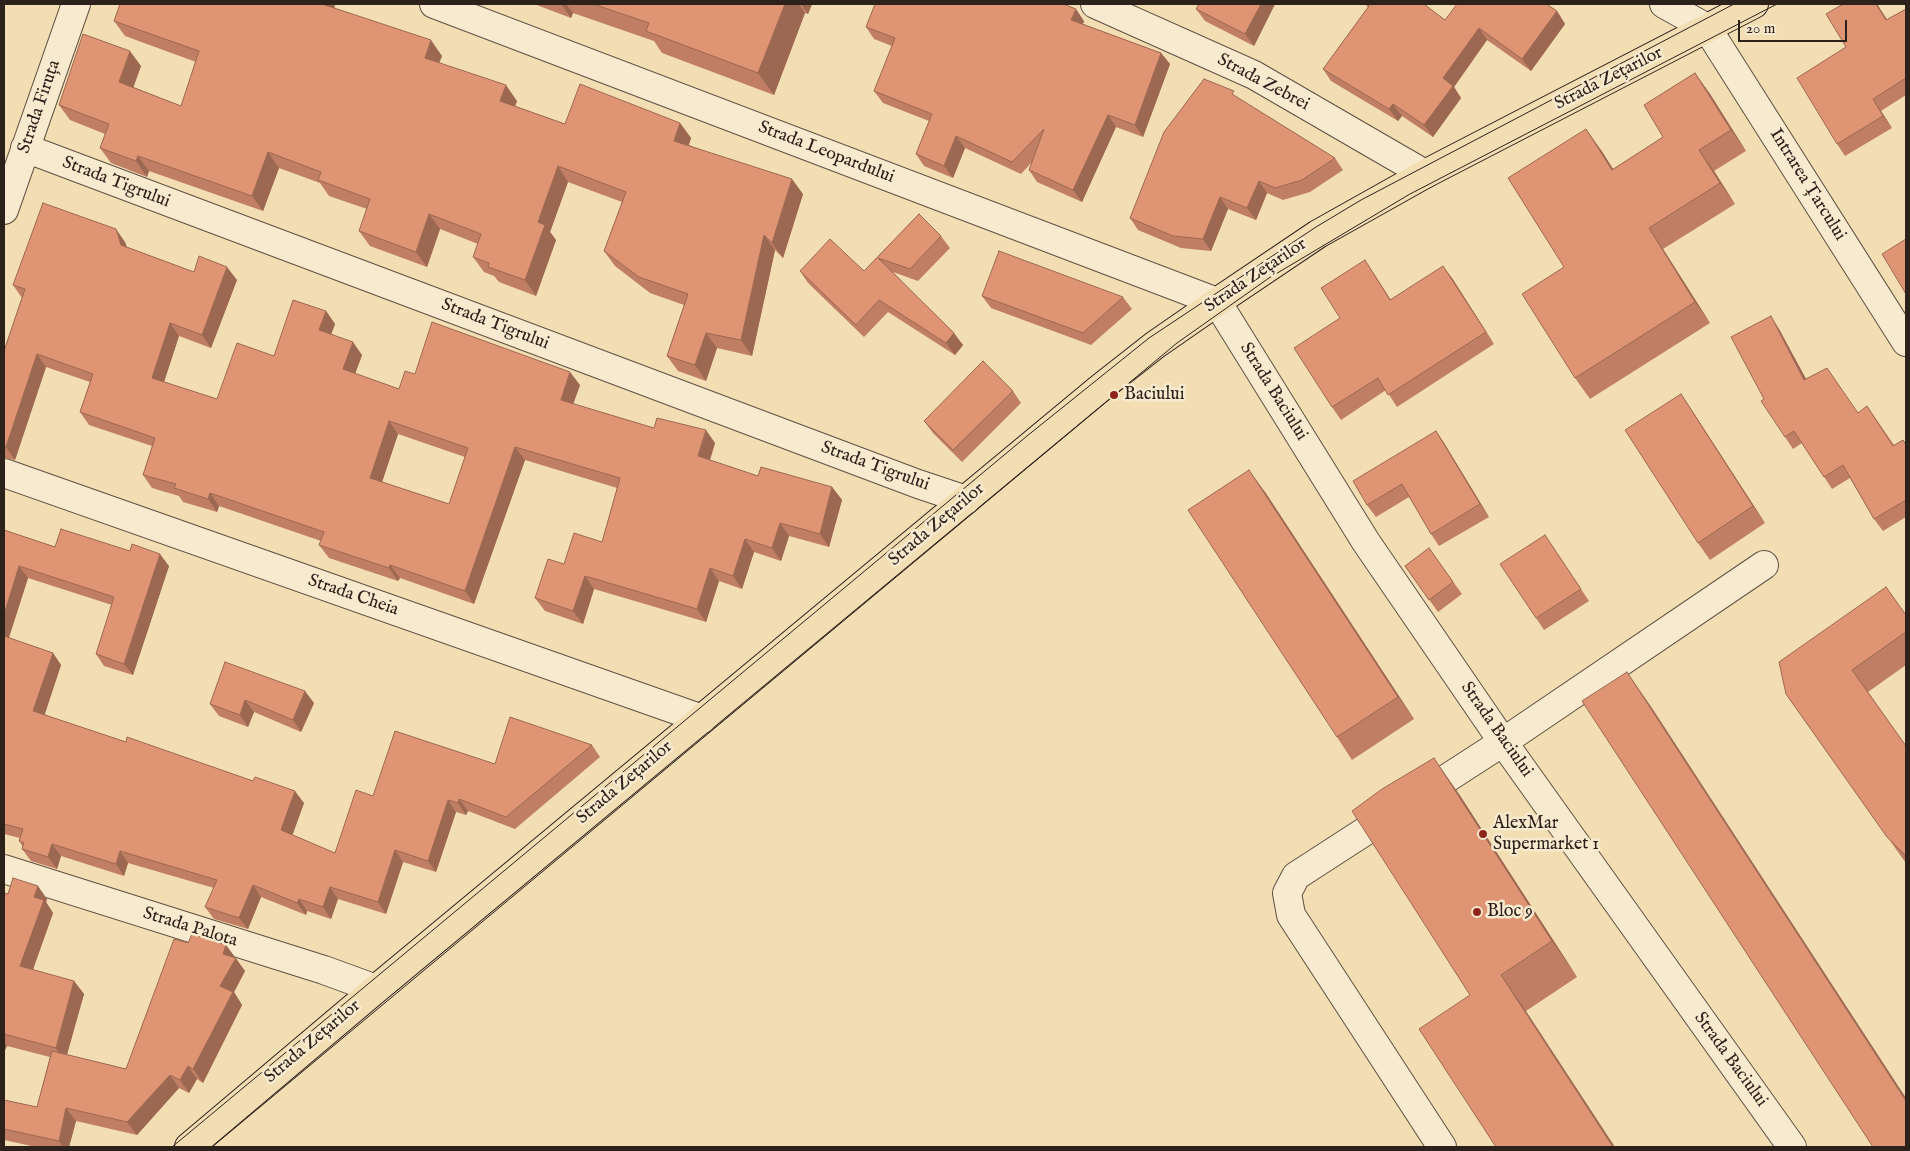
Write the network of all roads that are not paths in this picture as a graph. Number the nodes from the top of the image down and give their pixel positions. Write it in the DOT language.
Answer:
graph roads {
  1 [pos="76,4"];
  2 [pos="434,4"];
  3 [pos="1095,4"];
  4 [pos="1664,4"];
  5 [pos="1754,4"];
  6 [pos="1707,28"];
  7 [pos="25,148"];
  8 [pos="1425,174"];
  9 [pos="4,210"];
  10 [pos="1217,302"];
  11 [pos="1906,342"];
  12 [pos="4,473"];
  13 [pos="966,500"];
  14 [pos="1764,565"];
  15 [pos="702,719"];
  16 [pos="1503,742"];
  17 [pos="4,869"];
  18 [pos="376,989"];
  19 [pos="189,1147"];
  20 [pos="1442,1147"];
  21 [pos="1792,1147"];
  1 -- 7 [label="street, Strada Firuța"];
  2 -- 10 [label="street, Strada Leopardului"];
  3 -- 8 [label="street, Strada Zebrei"];
  4 -- 6 [label="street"];
  5 -- 6 [label="main road, Strada Zețarilor"];
  6 -- 8 [label="main road, Strada Zețarilor"];
  6 -- 11 [label="street, Intrarea Țarcului"];
  7 -- 9 [label="street, Strada Firuța"];
  7 -- 13 [label="street, Strada Tigrului"];
  8 -- 10 [label="main road, Strada Zețarilor"];
  10 -- 13 [label="main road, Strada Zețarilor"];
  10 -- 16 [label="street, Strada Baciului"];
  12 -- 15 [label="street, Strada Cheia"];
  13 -- 15 [label="main road, Strada Zețarilor"];
  14 -- 16 [label="street"];
  15 -- 18 [label="main road, Strada Zețarilor"];
  16 -- 20 [label="street"];
  16 -- 21 [label="street, Strada Baciului"];
  17 -- 18 [label="street, Strada Palota"];
  18 -- 19 [label="main road, Strada Zețarilor"];
}
